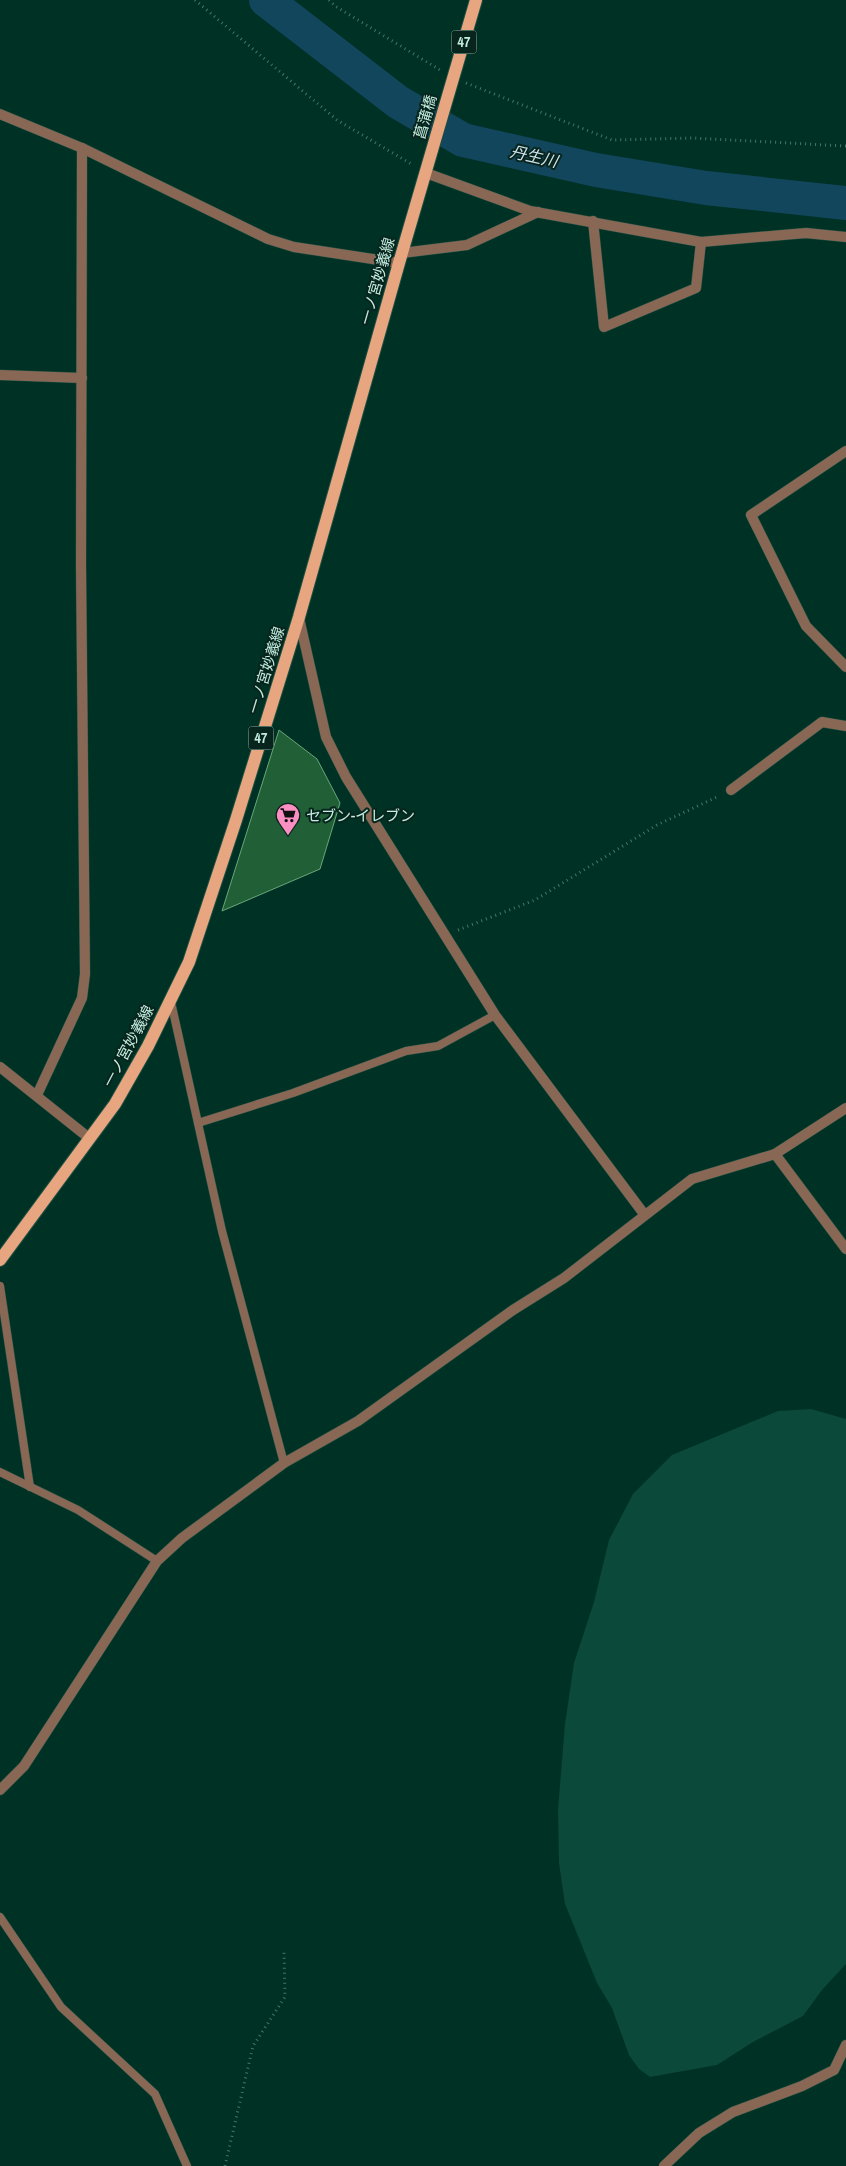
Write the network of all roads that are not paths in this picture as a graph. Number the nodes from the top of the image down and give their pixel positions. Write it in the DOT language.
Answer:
graph roads {
  1 [pos="476,0"];
  2 [pos="0,114"];
  3 [pos="82,148"];
  4 [pos="430,159"];
  5 [pos="426,172"];
  6 [pos="538,212"];
  7 [pos="593,221"];
  8 [pos="846,237"];
  9 [pos="701,242"];
  10 [pos="400,258"];
  11 [pos="0,375"];
  12 [pos="82,378"];
  13 [pos="846,451"];
  14 [pos="299,617"];
  15 [pos="846,667"];
  16 [pos="846,726"];
  17 [pos="731,790"];
  18 [pos="171,1001"];
  19 [pos="495,1015"];
  20 [pos="0,1066"];
  21 [pos="37,1095"];
  22 [pos="846,1108"];
  23 [pos="198,1123"];
  24 [pos="89,1138"];
  25 [pos="775,1154"];
  26 [pos="644,1214"];
  27 [pos="846,1249"];
  28 [pos="0,1260"];
  29 [pos="0,1286"];
  30 [pos="284,1463"];
  31 [pos="0,1472"];
  32 [pos="30,1487"];
  33 [pos="157,1561"];
  34 [pos="0,1790"];
  35 [pos="0,1917"];
  36 [pos="846,2045"];
  37 [pos="187,2166"];
  38 [pos="664,2166"];
  1 -- 4 [label="main road, 菖蒲橋 / 47"];
  2 -- 3 [label="street"];
  3 -- 10 [label="street"];
  3 -- 12 [label="street"];
  4 -- 5 [label="main road, 一ノ宮妙義線 / 47"];
  5 -- 6 [label="street"];
  5 -- 10 [label="main road, 一ノ宮妙義線 / 47"];
  6 -- 7 [label="street"];
  6 -- 10 [label="street"];
  7 -- 9 [label="street"];
  7 -- 9 [label="street"];
  8 -- 9 [label="street"];
  10 -- 14 [label="main road, 一ノ宮妙義線 / 47"];
  11 -- 12 [label="street"];
  12 -- 21 [label="street"];
  13 -- 15 [label="street"];
  14 -- 18 [label="main road, 一ノ宮妙義線 / 47"];
  14 -- 19 [label="street"];
  16 -- 17 [label="street"];
  18 -- 23 [label="lane"];
  18 -- 24 [label="main road, 一ノ宮妙義線 / 47"];
  19 -- 23 [label="lane"];
  19 -- 26 [label="street"];
  20 -- 21 [label="street"];
  21 -- 24 [label="street"];
  22 -- 25 [label="street"];
  23 -- 30 [label="lane"];
  24 -- 28 [label="main road, 一ノ宮妙義線 / 47"];
  25 -- 26 [label="street"];
  25 -- 27 [label="street"];
  26 -- 30 [label="street"];
  29 -- 32 [label="lane"];
  30 -- 33 [label="street"];
  31 -- 32 [label="lane"];
  32 -- 33 [label="lane"];
  33 -- 34 [label="street"];
  35 -- 37 [label="lane"];
  36 -- 38 [label="street"];
}
